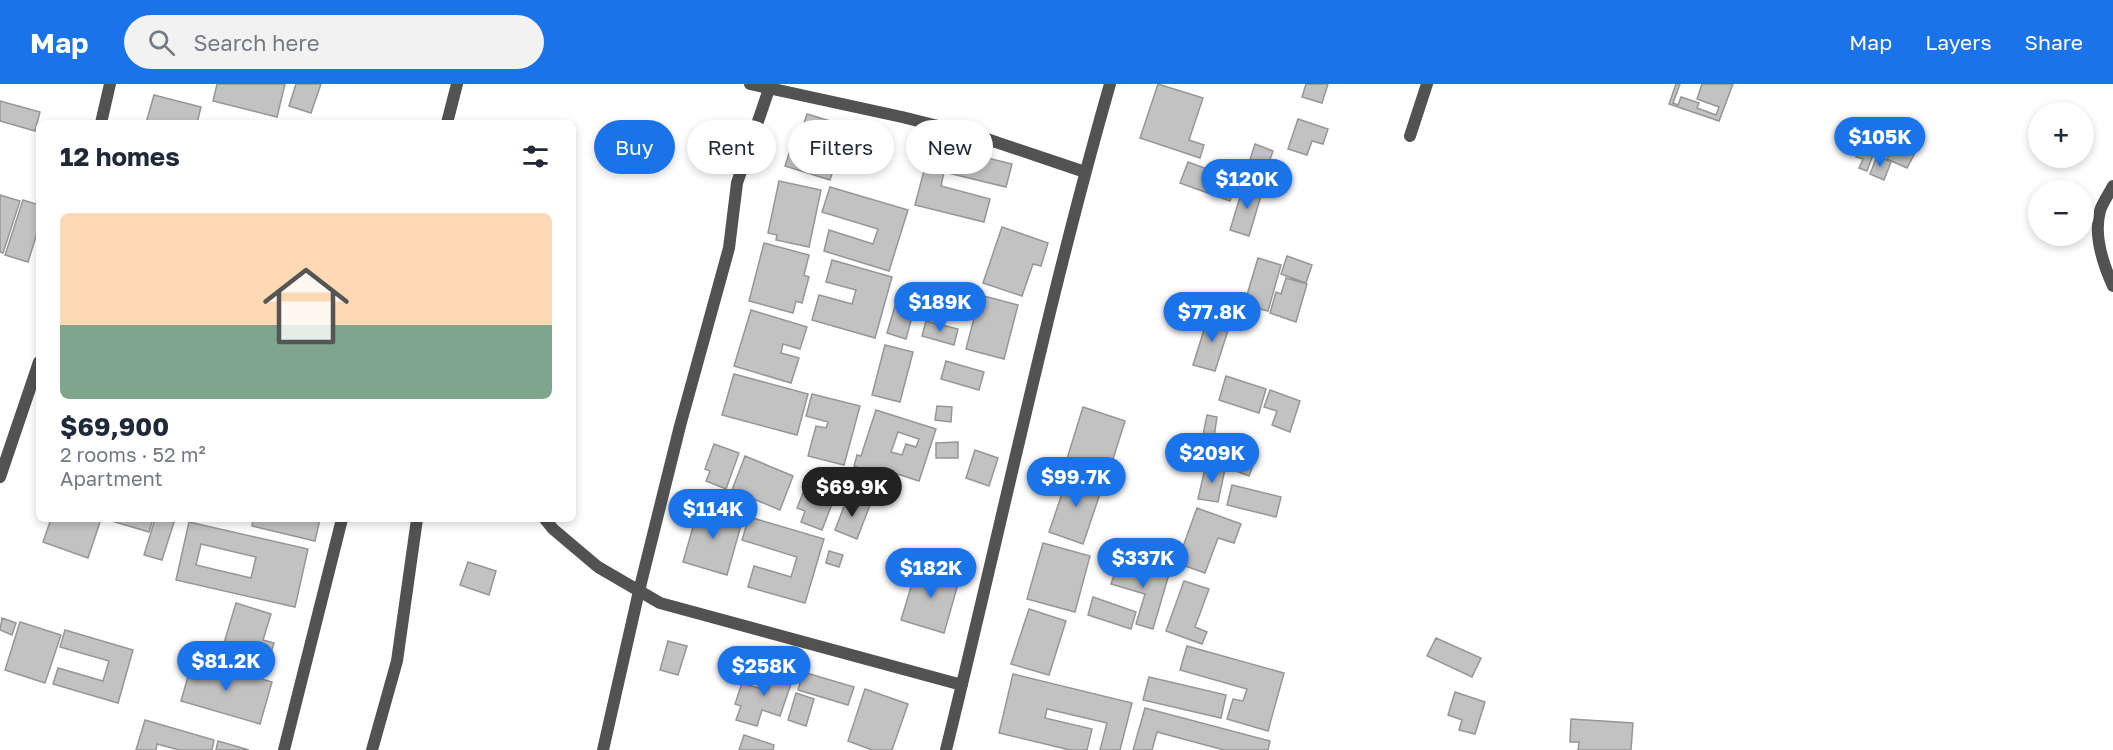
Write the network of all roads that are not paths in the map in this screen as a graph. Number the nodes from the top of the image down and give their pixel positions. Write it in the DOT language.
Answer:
graph roads {
  1 [pos="110,84"];
  2 [pos="458,84"];
  3 [pos="750,84"];
  4 [pos="1110,84"];
  5 [pos="1427,84"];
  6 [pos="769,89"];
  7 [pos="101,120"];
  8 [pos="448,120"];
  9 [pos="1410,136"];
  10 [pos="1085,172"];
  11 [pos="2113,186"];
  12 [pos="2113,286"];
  13 [pos="36,371"];
  14 [pos="0,477"];
  15 [pos="341,522"];
  16 [pos="417,522"];
  17 [pos="547,522"];
  18 [pos="639,591"];
  19 [pos="962,685"];
  20 [pos="284,750"];
  21 [pos="372,750"];
  22 [pos="603,750"];
  23 [pos="946,750"];
  1 -- 7 [label="street"];
  2 -- 8 [label="street"];
  3 -- 6 [label="street"];
  4 -- 10 [label="street"];
  5 -- 9 [label="street"];
  6 -- 10 [label="street"];
  6 -- 18 [label="street"];
  10 -- 19 [label="street"];
  11 -- 12 [label="street"];
  13 -- 14 [label="street"];
  15 -- 20 [label="street"];
  16 -- 21 [label="street"];
  17 -- 18 [label="street"];
  18 -- 19 [label="street"];
  18 -- 22 [label="street"];
  19 -- 23 [label="street"];
}
